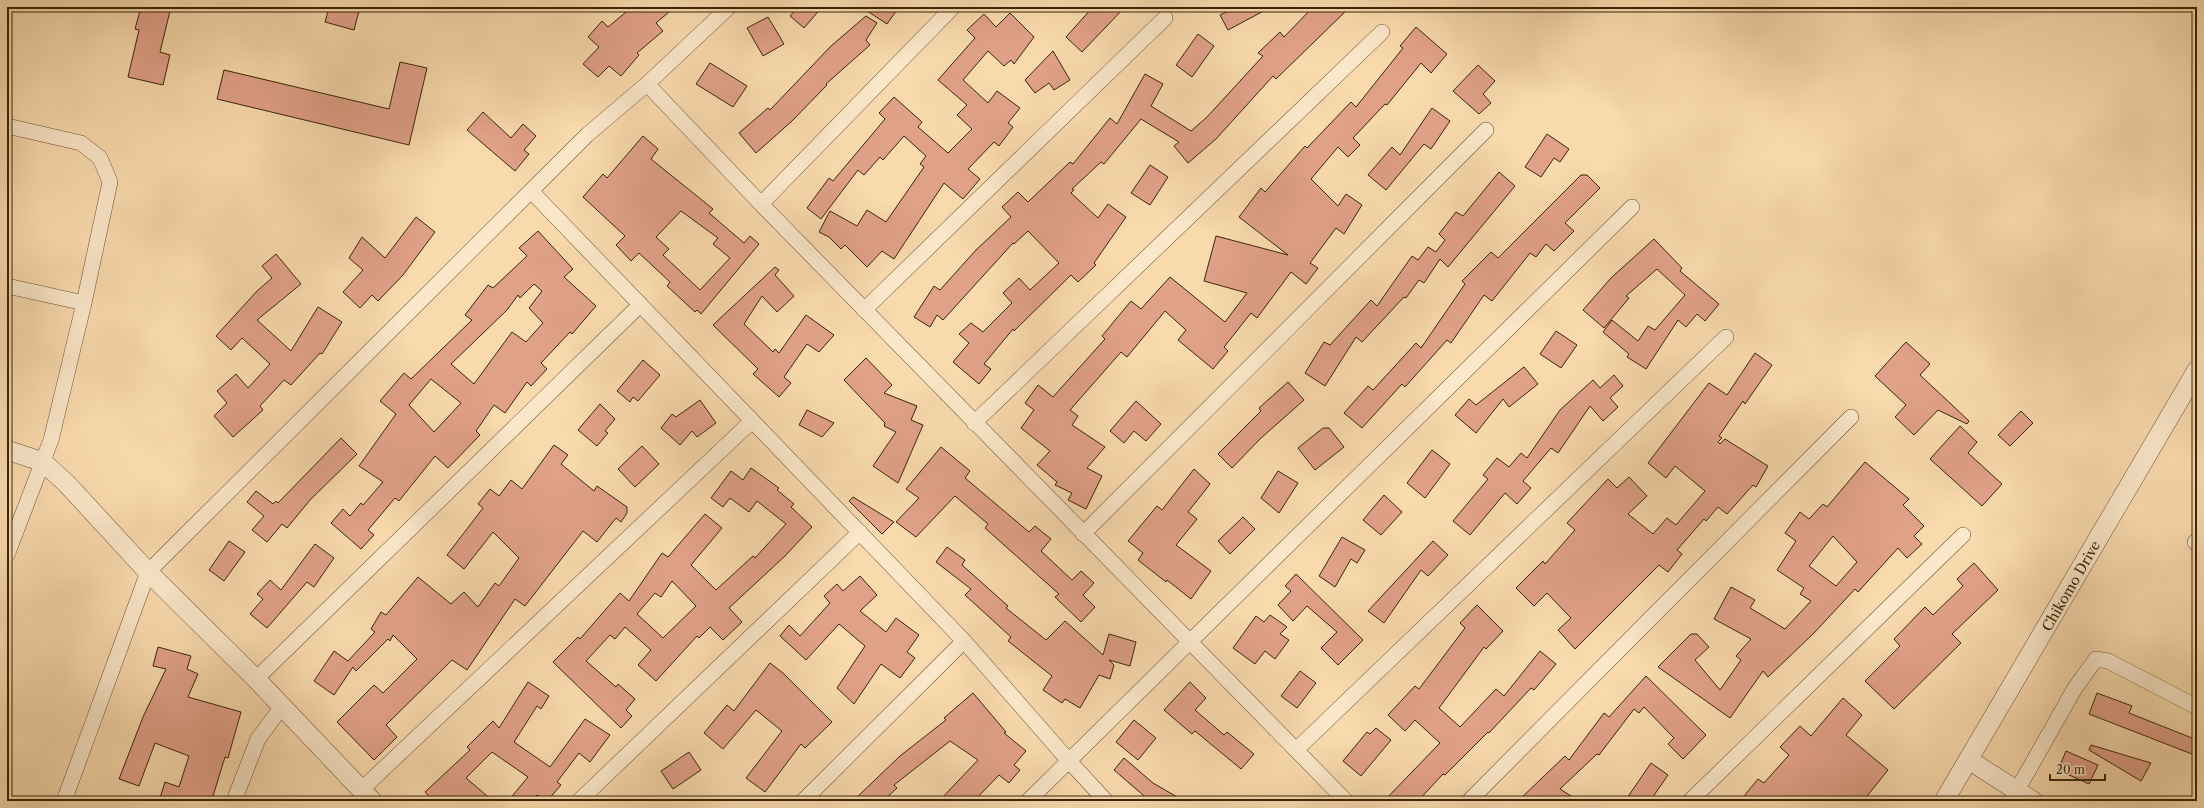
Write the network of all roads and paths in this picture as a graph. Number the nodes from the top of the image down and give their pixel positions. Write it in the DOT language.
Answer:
graph roads {
  1 [pos="729,7"];
  2 [pos="953,7"];
  3 [pos="1165,18"];
  4 [pos="1382,32"];
  5 [pos="648,84"];
  6 [pos="7,126"];
  7 [pos="1486,130"];
  8 [pos="532,192"];
  9 [pos="761,204"];
  10 [pos="1632,207"];
  11 [pos="7,286"];
  12 [pos="84,303"];
  13 [pos="640,305"];
  14 [pos="864,310"];
  15 [pos="1726,337"];
  16 [pos="2197,370"];
  17 [pos="1851,417"];
  18 [pos="752,420"];
  19 [pos="974,423"];
  20 [pos="7,450"];
  21 [pos="43,462"];
  22 [pos="860,532"];
  23 [pos="1083,534"];
  24 [pos="1963,535"];
  25 [pos="7,555"];
  26 [pos="148,572"];
  27 [pos="964,641"];
  28 [pos="1189,642"];
  29 [pos="256,679"];
  30 [pos="2197,707"];
  31 [pos="281,708"];
  32 [pos="1296,750"];
  33 [pos="1969,760"];
  34 [pos="1069,761"];
  35 [pos="1948,794"];
  36 [pos="366,796"];
  37 [pos="2014,796"];
  38 [pos="64,801"];
  39 [pos="234,801"];
  40 [pos="579,801"];
  41 [pos="803,801"];
  42 [pos="1028,801"];
  43 [pos="1106,801"];
  44 [pos="1346,801"];
  45 [pos="1469,801"];
  46 [pos="1690,801"];
  47 [pos="1935,801"];
  48 [pos="2033,801"];
  1 -- 5 [label="street"];
  2 -- 9 [label="street"];
  3 -- 14 [label="street"];
  4 -- 19 [label="street"];
  5 -- 8 [label="street"];
  5 -- 9 [label="street"];
  6 -- 12 [label="street"];
  7 -- 23 [label="street"];
  8 -- 13 [label="street"];
  8 -- 26 [label="street"];
  9 -- 14 [label="street"];
  10 -- 28 [label="street"];
  11 -- 12 [label="street"];
  12 -- 21 [label="street"];
  13 -- 18 [label="street"];
  13 -- 29 [label="street"];
  14 -- 19 [label="street"];
  15 -- 32 [label="street"];
  16 -- 33 [label="street, Chikomo Drive"];
  17 -- 45 [label="street"];
  18 -- 22 [label="street"];
  18 -- 36 [label="street"];
  19 -- 23 [label="street"];
  20 -- 21 [label="street"];
  21 -- 25 [label="street"];
  21 -- 26 [label="street"];
  22 -- 27 [label="street"];
  22 -- 40 [label="street"];
  23 -- 28 [label="street"];
  24 -- 46 [label="street"];
  26 -- 29 [label="street"];
  26 -- 38 [label="street"];
  27 -- 34 [label="street"];
  27 -- 41 [label="street"];
  28 -- 32 [label="street"];
  28 -- 34 [label="street"];
  29 -- 31 [label="street"];
  30 -- 37 [label="street"];
  31 -- 36 [label="street"];
  31 -- 39 [label="street"];
  32 -- 44 [label="street"];
  33 -- 35 [label="street, Chikomo Drive"];
  33 -- 37 [label="street"];
  34 -- 42 [label="street"];
  34 -- 43 [label="street"];
  35 -- 47 [label="street"];
  37 -- 48 [label="street"];
}
